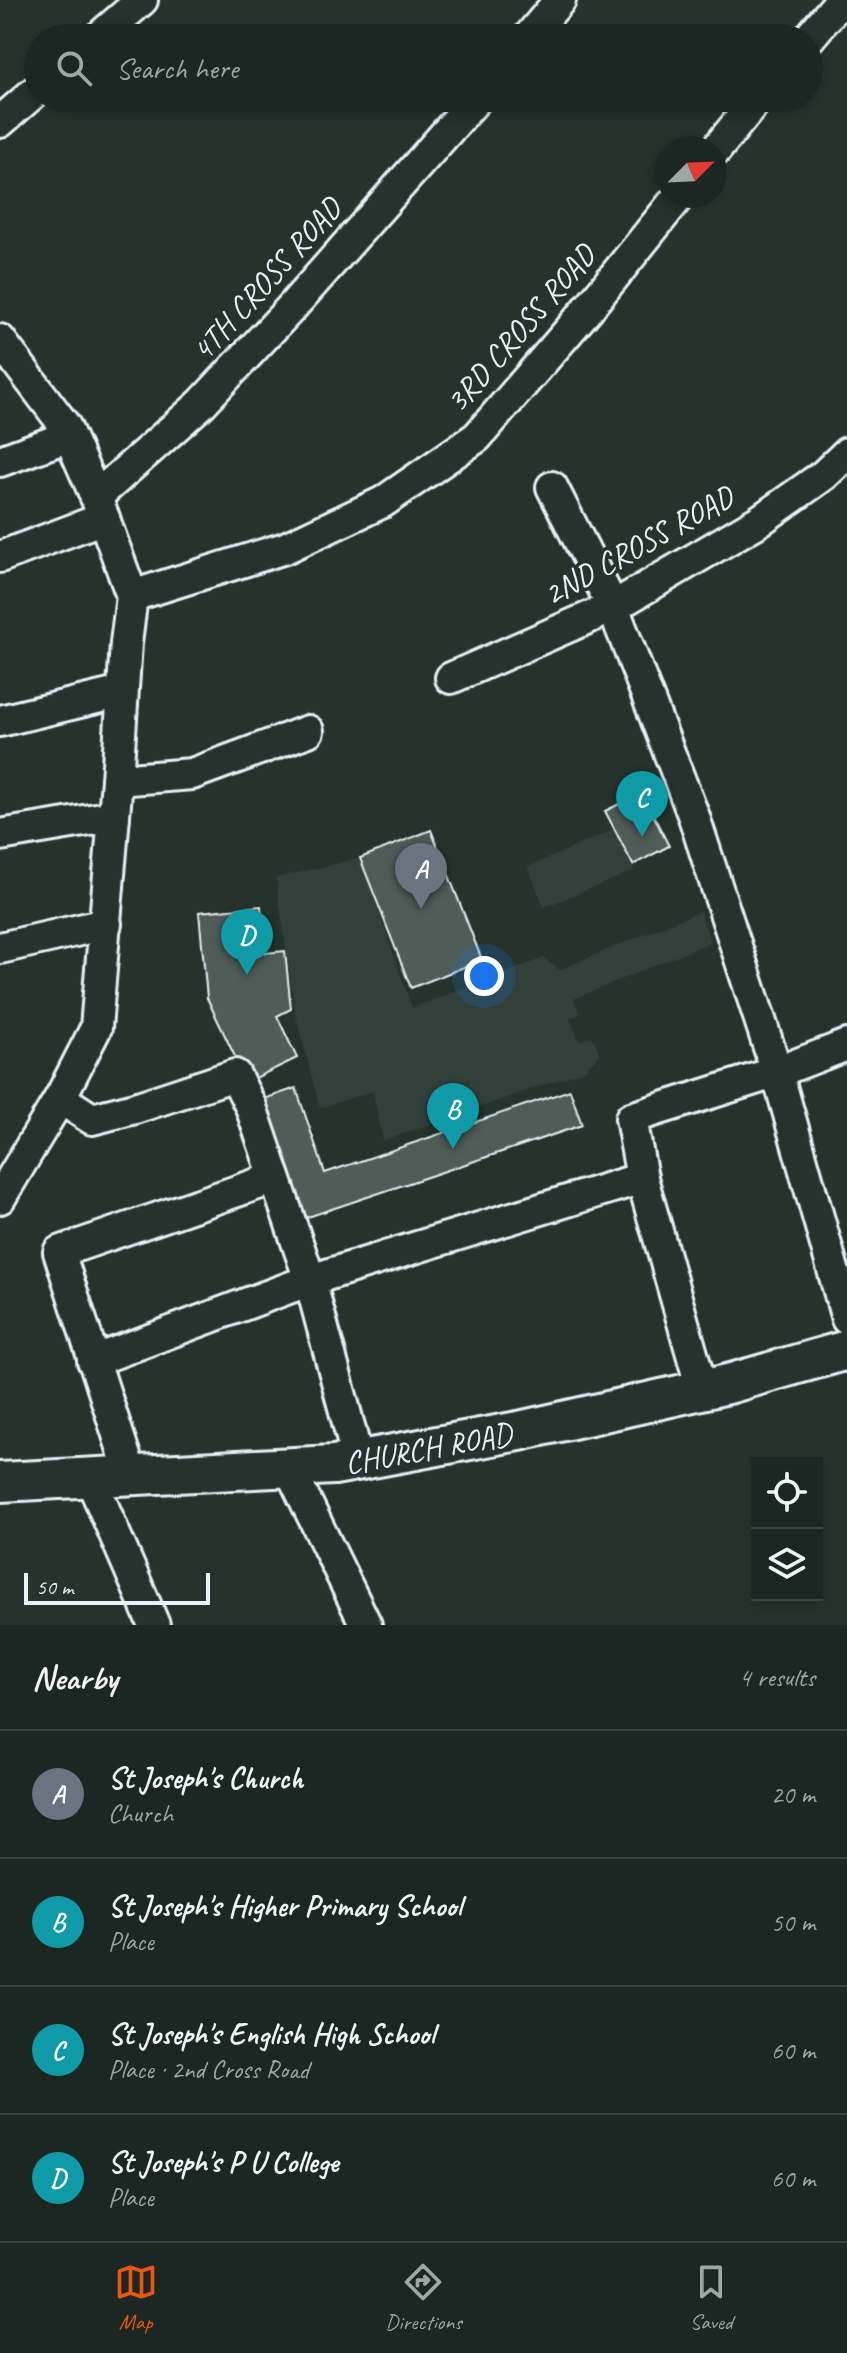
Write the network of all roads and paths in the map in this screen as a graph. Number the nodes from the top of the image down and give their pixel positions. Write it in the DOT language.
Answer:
graph roads {
  1 [pos="142,0"];
  2 [pos="560,0"];
  3 [pos="841,0"];
  4 [pos="114,24"];
  5 [pos="540,24"];
  6 [pos="821,24"];
  7 [pos="24,101"];
  8 [pos="465,112"];
  9 [pos="747,112"];
  10 [pos="0,122"];
  11 [pos="727,136"];
  12 [pos="669,208"];
  13 [pos="0,340"];
  14 [pos="69,436"];
  15 [pos="847,453"];
  16 [pos="0,461"];
  17 [pos="552,487"];
  18 [pos="100,508"];
  19 [pos="0,557"];
  20 [pos="132,596"];
  21 [pos="613,607"];
  22 [pos="451,678"];
  23 [pos="122,692"];
  24 [pos="0,721"];
  25 [pos="308,731"];
  26 [pos="117,780"];
  27 [pos="114,816"];
  28 [pos="0,835"];
  29 [pos="106,924"];
  30 [pos="0,948"];
  31 [pos="847,1045"];
  32 [pos="777,1072"];
  33 [pos="60,1098"];
  34 [pos="275,1178"];
  35 [pos="642,1178"];
  36 [pos="0,1198"];
  37 [pos="310,1280"];
  38 [pos="847,1319"];
  39 [pos="847,1350"];
  40 [pos="93,1361"];
  41 [pos="702,1389"];
  42 [pos="358,1460"];
  43 [pos="290,1469"];
  44 [pos="131,1475"];
  45 [pos="91,1479"];
  46 [pos="0,1482"];
  47 [pos="154,1625"];
  48 [pos="366,1625"];
  1 -- 4 [label="street"];
  2 -- 5 [label="street"];
  3 -- 6 [label="street"];
  7 -- 10 [label="street"];
  8 -- 18 [label="street, 4TH CROSS ROAD"];
  9 -- 11 [label="street"];
  12 -- 20 [label="street, 3RD CROSS ROAD"];
  13 -- 14 [label="street"];
  14 -- 16 [label="street"];
  14 -- 18 [label="street"];
  15 -- 21 [label="street, 2ND CROSS ROAD"];
  17 -- 21 [label="street"];
  18 -- 19 [label="street"];
  18 -- 20 [label="street"];
  20 -- 23 [label="street"];
  21 -- 22 [label="street, 2ND CROSS ROAD"];
  21 -- 32 [label="street"];
  23 -- 24 [label="street"];
  23 -- 26 [label="street"];
  25 -- 26 [label="street"];
  26 -- 27 [label="street"];
  27 -- 28 [label="street"];
  27 -- 29 [label="street"];
  29 -- 30 [label="street"];
  29 -- 33 [label="street"];
  31 -- 32 [label="street"];
  32 -- 35 [label="street"];
  32 -- 38 [label="street"];
  33 -- 34 [label="street"];
  33 -- 36 [label="street"];
  34 -- 37 [label="street"];
  34 -- 40 [label="street"];
  35 -- 37 [label="street"];
  35 -- 41 [label="street"];
  37 -- 40 [label="street"];
  37 -- 42 [label="street"];
  39 -- 41 [label="street, CHURCH ROAD"];
  40 -- 44 [label="street"];
  41 -- 42 [label="street, CHURCH ROAD"];
  42 -- 43 [label="street, CHURCH ROAD"];
  43 -- 44 [label="street, CHURCH ROAD"];
  43 -- 48 [label="street"];
  44 -- 45 [label="street, CHURCH ROAD"];
  45 -- 46 [label="street, CHURCH ROAD"];
  45 -- 47 [label="street"];
}
